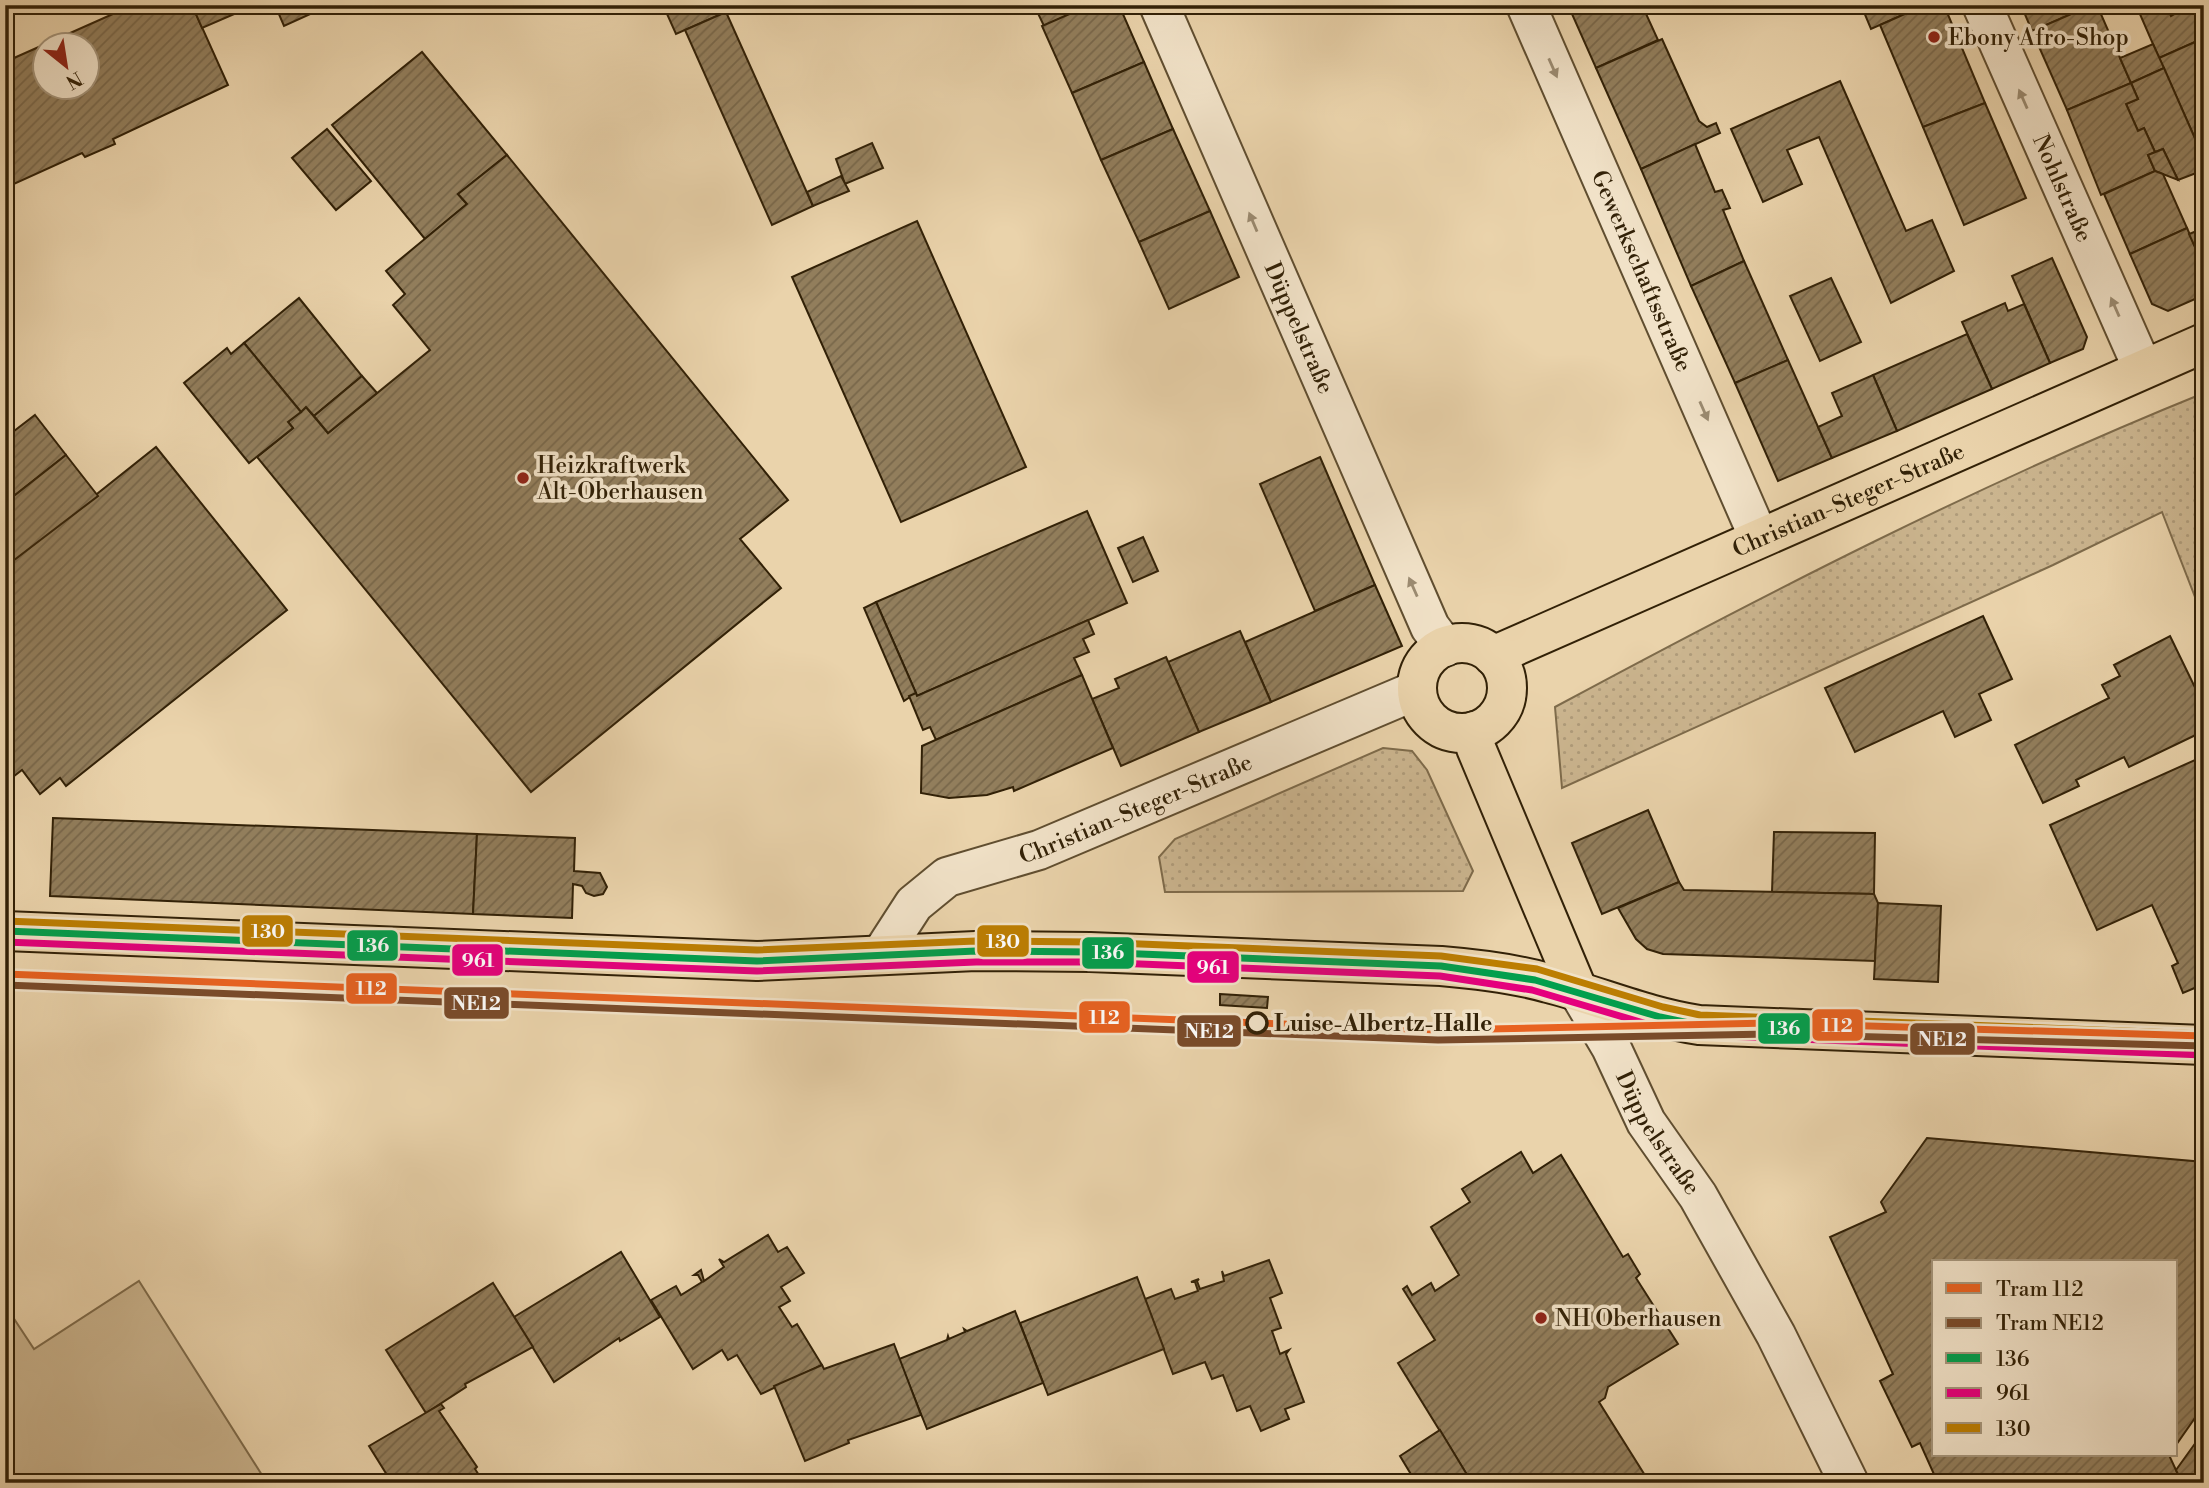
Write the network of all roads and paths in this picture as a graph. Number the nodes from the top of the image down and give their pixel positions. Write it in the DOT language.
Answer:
graph roads {
  1 [pos="1159,5"];
  2 [pos="1526,5"];
  3 [pos="1982,5"];
  4 [pos="2204,343"];
  5 [pos="2143,369"];
  6 [pos="1759,538"];
  7 [pos="1445,647"];
  8 [pos="1493,656"];
  9 [pos="1417,690"];
  10 [pos="1474,731"];
  11 [pos="5,931"];
  12 [pos="881,955"];
  13 [pos="1578,991"];
  14 [pos="2204,1045"];
  15 [pos="1849,1483"];
  7 -- 1 [label="street, Düppelstraße, one-way"];
  2 -- 6 [label="street, Gewerkschaftsstraße, one-way"];
  5 -- 3 [label="street, Nohlstraße, one-way"];
  4 -- 5 [label="main road, Christian-Steger-Straße"];
  5 -- 6 [label="main road, Christian-Steger-Straße"];
  6 -- 8 [label="main road, Christian-Steger-Straße"];
  7 -- 8 [label="main road"];
  7 -- 9 [label="main road"];
  8 -- 10 [label="main road"];
  9 -- 10 [label="main road"];
  9 -- 12 [label="street, Christian-Steger-Straße"];
  10 -- 13 [label="main road, Düppelstraße"];
  11 -- 12 [label="main road"];
  12 -- 13 [label="main road"];
  13 -- 14 [label="main road"];
  13 -- 15 [label="street, Düppelstraße"];
}
